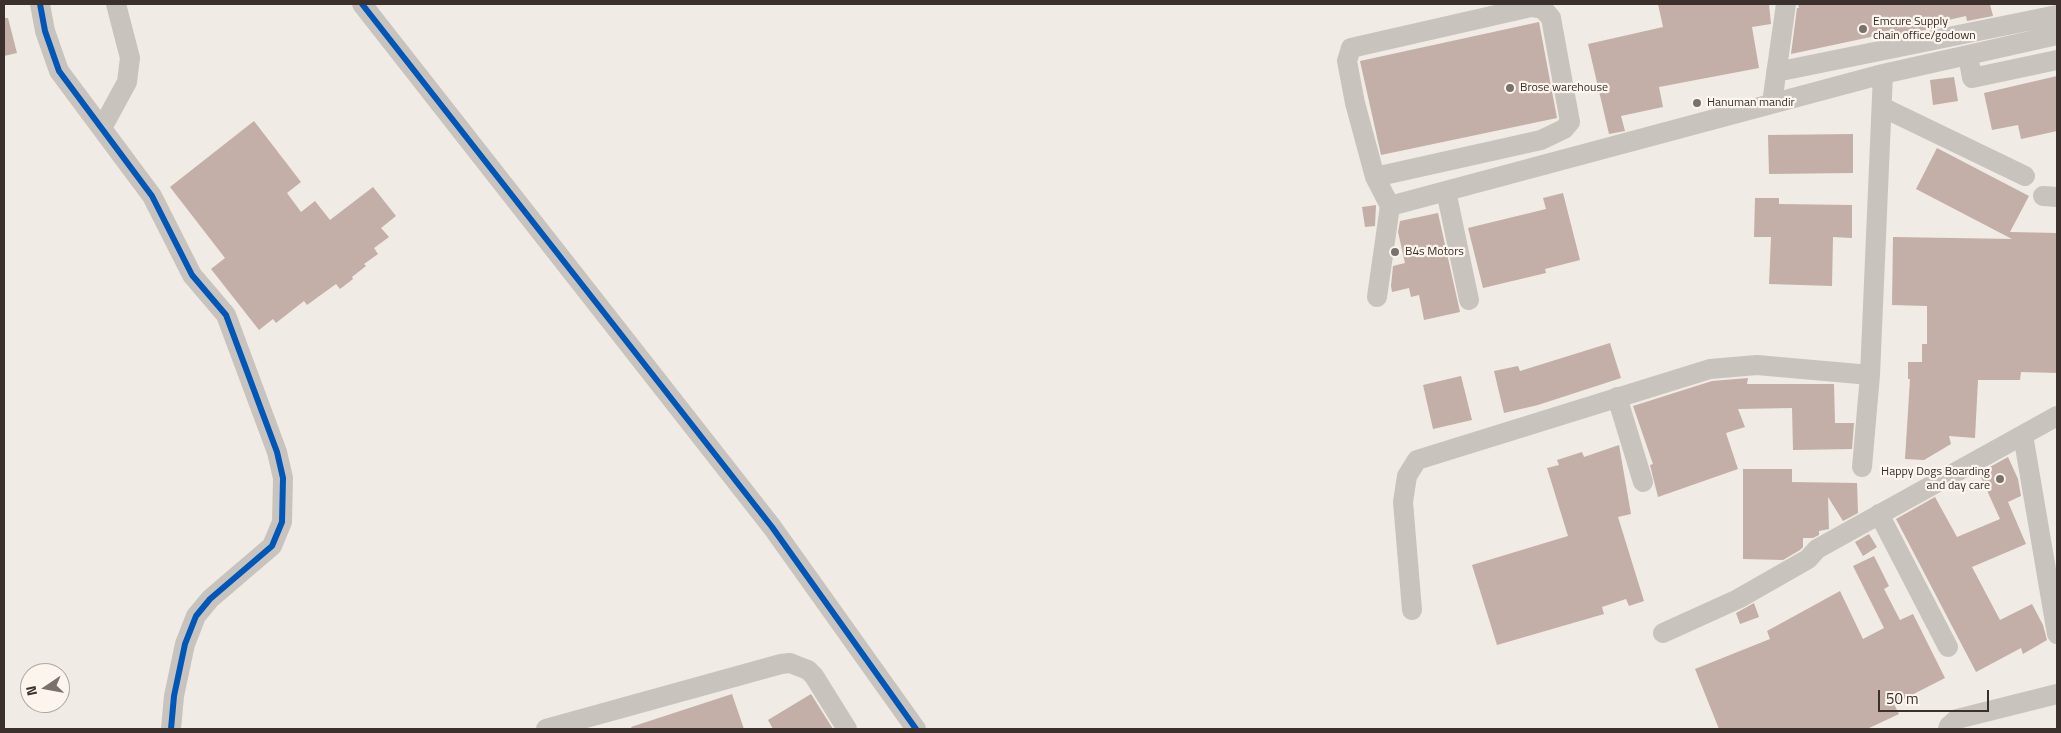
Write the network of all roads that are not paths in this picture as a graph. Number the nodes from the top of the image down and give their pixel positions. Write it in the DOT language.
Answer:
graph roads {
  1 [pos="40,4"];
  2 [pos="116,4"];
  3 [pos="362,4"];
  4 [pos="1786,4"];
  5 [pos="2057,16"];
  6 [pos="2057,35"];
  7 [pos="1968,55"];
  8 [pos="2057,60"];
  9 [pos="1776,72"];
  10 [pos="1883,74"];
  11 [pos="1772,103"];
  12 [pos="1882,107"];
  13 [pos="102,128"];
  14 [pos="2025,176"];
  15 [pos="1375,177"];
  16 [pos="1446,191"];
  17 [pos="1390,206"];
  18 [pos="1377,297"];
  19 [pos="1468,300"];
  20 [pos="1870,375"];
  21 [pos="1617,397"];
  22 [pos="2057,416"];
  23 [pos="2022,435"];
  24 [pos="1862,466"];
  25 [pos="1643,482"];
  26 [pos="1879,514"];
  27 [pos="1412,610"];
  28 [pos="1663,633"];
  29 [pos="2057,634"];
  30 [pos="1948,647"];
  31 [pos="2057,694"];
  32 [pos="171,729"];
  33 [pos="546,729"];
  34 [pos="847,729"];
  35 [pos="916,729"];
  36 [pos="1948,729"];
  1 -- 13 [label="street"];
  2 -- 13 [label="street"];
  3 -- 35 [label="street"];
  4 -- 9 [label="street"];
  5 -- 9 [label="street"];
  6 -- 7 [label="street"];
  7 -- 8 [label="street"];
  7 -- 10 [label="street"];
  9 -- 11 [label="street"];
  10 -- 11 [label="street"];
  10 -- 12 [label="street"];
  11 -- 16 [label="street"];
  12 -- 14 [label="street"];
  12 -- 20 [label="street"];
  13 -- 32 [label="street"];
  15 -- 15 [label="street"];
  15 -- 17 [label="street"];
  16 -- 17 [label="street"];
  16 -- 19 [label="street"];
  17 -- 18 [label="street"];
  20 -- 21 [label="street"];
  20 -- 24 [label="street"];
  21 -- 25 [label="street"];
  21 -- 27 [label="street"];
  22 -- 23 [label="street"];
  23 -- 26 [label="street"];
  23 -- 29 [label="street"];
  26 -- 28 [label="street"];
  26 -- 30 [label="street"];
  31 -- 36 [label="street"];
  33 -- 34 [label="street"];
}
